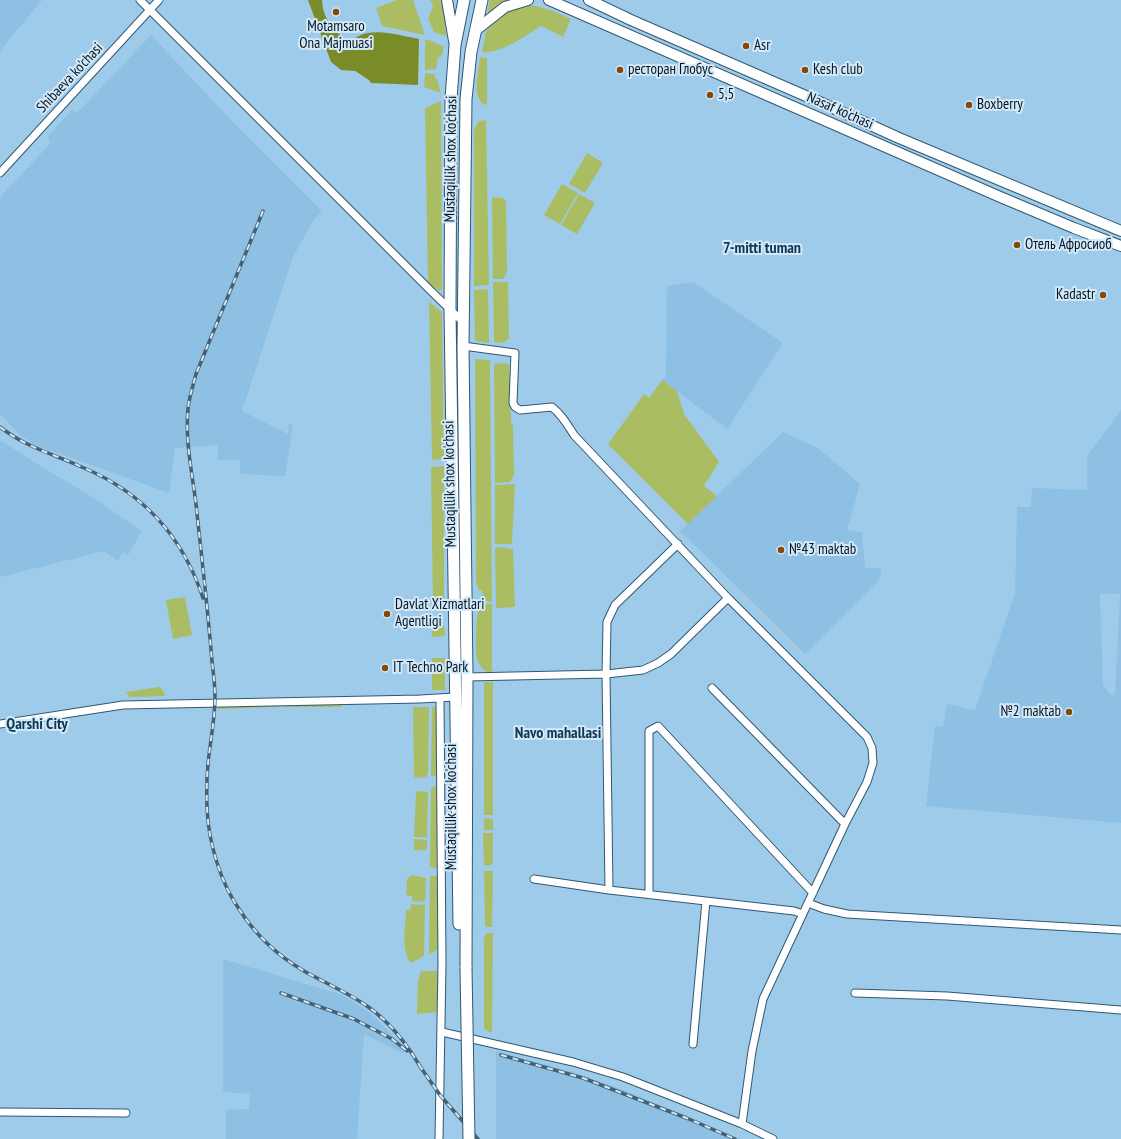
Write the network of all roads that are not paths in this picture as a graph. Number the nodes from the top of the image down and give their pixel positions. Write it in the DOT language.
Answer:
graph roads {
  1 [pos="140,0"];
  2 [pos="160,0"];
  3 [pos="447,0"];
  4 [pos="464,0"];
  5 [pos="482,0"];
  6 [pos="528,0"];
  7 [pos="549,0"];
  8 [pos="589,0"];
  9 [pos="599,5"];
  10 [pos="150,10"];
  11 [pos="596,20"];
  12 [pos="476,30"];
  13 [pos="455,45"];
  14 [pos="0,173"];
  15 [pos="1121,231"];
  16 [pos="1121,246"];
  17 [pos="450,309"];
  18 [pos="463,322"];
  19 [pos="451,346"];
  20 [pos="463,346"];
  21 [pos="678,544"];
  22 [pos="728,598"];
  23 [pos="606,674"];
  24 [pos="467,677"];
  25 [pos="712,688"];
  26 [pos="455,697"];
  27 [pos="440,698"];
  28 [pos="0,724"];
  29 [pos="462,789"];
  30 [pos="845,824"];
  31 [pos="534,879"];
  32 [pos="609,890"];
  33 [pos="813,893"];
  34 [pos="649,894"];
  35 [pos="706,901"];
  36 [pos="808,903"];
  37 [pos="803,914"];
  38 [pos="1121,930"];
  39 [pos="463,968"];
  40 [pos="855,993"];
  41 [pos="1121,1010"];
  42 [pos="442,1032"];
  43 [pos="694,1044"];
  44 [pos="0,1112"];
  45 [pos="126,1113"];
  46 [pos="742,1124"];
  47 [pos="439,1139"];
  48 [pos="463,1139"];
  49 [pos="469,1139"];
  50 [pos="773,1139"];
  1 -- 10 [label="street"];
  2 -- 10 [label="street, Shibaeva ko'chasi"];
  3 -- 13 [label="main road"];
  4 -- 13 [label="main road, Mustaqillik shox ko'chasi"];
  5 -- 12 [label="main road, Mustaqillik shox ko'chasi"];
  6 -- 12 [label="main road"];
  7 -- 11 [label="main road, Nasaf ko‘chasi"];
  8 -- 9 [label="main road, Nasaf ko‘chasi"];
  9 -- 11 [label="main road"];
  9 -- 15 [label="main road, Nasaf ko‘chasi"];
  10 -- 14 [label="street, Shibaeva ko'chasi"];
  10 -- 17 [label="street"];
  11 -- 16 [label="main road, Nasaf ko‘chasi"];
  12 -- 18 [label="main road, Mustaqillik shox ko'chasi"];
  13 -- 17 [label="main road, Mustaqillik shox ko'chasi"];
  17 -- 18 [label="street"];
  17 -- 19 [label="main road, Mustaqillik shox ko'chasi"];
  18 -- 20 [label="main road, Mustaqillik shox ko'chasi"];
  19 -- 20 [label="main road"];
  19 -- 26 [label="main road, Mustaqillik shox ko'chasi"];
  20 -- 21 [label="street"];
  20 -- 24 [label="main road, Mustaqillik shox ko'chasi"];
  21 -- 22 [label="street"];
  21 -- 23 [label="street"];
  22 -- 23 [label="street"];
  22 -- 30 [label="street"];
  23 -- 24 [label="street"];
  23 -- 32 [label="street"];
  24 -- 29 [label="main road, Mustaqillik shox ko'chasi"];
  25 -- 30 [label="street"];
  26 -- 27 [label="street"];
  26 -- 29 [label="main road, Mustaqillik shox ko'chasi"];
  27 -- 28 [label="street"];
  27 -- 42 [label="street"];
  29 -- 39 [label="main road, Mustaqillik shox ko'chasi"];
  30 -- 33 [label="street"];
  31 -- 32 [label="street"];
  32 -- 34 [label="street"];
  33 -- 34 [label="street"];
  33 -- 36 [label="street"];
  34 -- 35 [label="street"];
  35 -- 37 [label="street"];
  35 -- 43 [label="street"];
  36 -- 37 [label="street"];
  36 -- 38 [label="street"];
  37 -- 46 [label="street"];
  39 -- 48 [label="main road"];
  39 -- 49 [label="main road, bridge"];
  40 -- 41 [label="street"];
  42 -- 46 [label="street"];
  42 -- 47 [label="street"];
  44 -- 45 [label="street"];
  46 -- 50 [label="street"];
}
